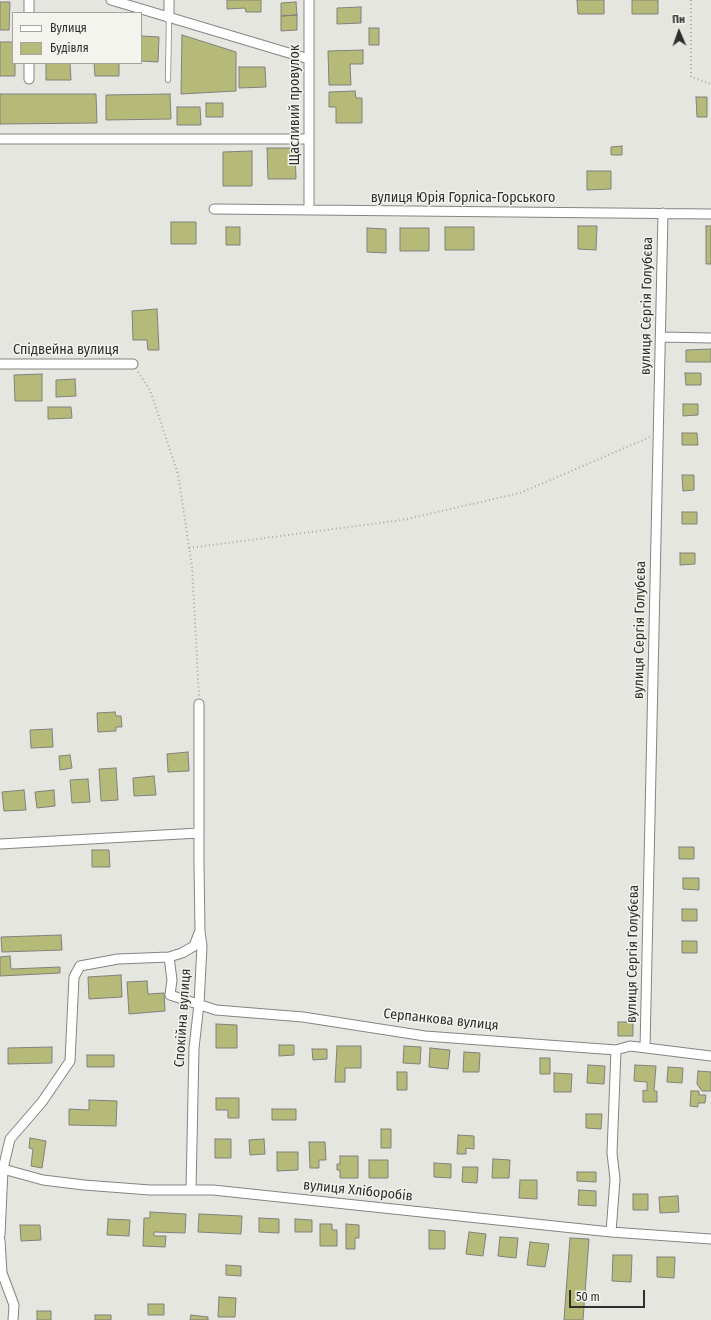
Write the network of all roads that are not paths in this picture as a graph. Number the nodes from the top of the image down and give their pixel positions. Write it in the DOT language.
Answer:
graph roads {
  1 [pos="29,0"];
  2 [pos="111,0"];
  3 [pos="169,0"];
  4 [pos="309,0"];
  5 [pos="29,12"];
  6 [pos="168,18"];
  7 [pos="308,59"];
  8 [pos="29,64"];
  9 [pos="29,79"];
  10 [pos="168,80"];
  11 [pos="0,139"];
  12 [pos="309,139"];
  13 [pos="214,209"];
  14 [pos="309,210"];
  15 [pos="663,213"];
  16 [pos="711,214"];
  17 [pos="661,337"];
  18 [pos="711,338"];
  19 [pos="0,364"];
  20 [pos="133,364"];
  21 [pos="199,704"];
  22 [pos="199,833"];
  23 [pos="0,844"];
  24 [pos="200,932"];
  25 [pos="169,957"];
  26 [pos="199,1004"];
  27 [pos="645,1048"];
  28 [pos="616,1050"];
  29 [pos="711,1056"];
  30 [pos="3,1169"];
  31 [pos="191,1190"];
  32 [pos="611,1232"];
  33 [pos="0,1234"];
  34 [pos="711,1239"];
  35 [pos="0,1240"];
  36 [pos="13,1320"];
  1 -- 5 [label="street"];
  2 -- 6 [label="street"];
  3 -- 6 [label="street"];
  4 -- 7 [label="street, Щасливий провулок"];
  6 -- 7 [label="street"];
  6 -- 10 [label="lane"];
  7 -- 12 [label="street, Щасливий провулок"];
  8 -- 9 [label="street"];
  11 -- 12 [label="street"];
  12 -- 14 [label="street, Щасливий провулок"];
  13 -- 14 [label="street, вулиця Юрія Горліса-Горського"];
  14 -- 15 [label="street, вулиця Юрія Горліса-Горського"];
  15 -- 16 [label="street, вулиця Юрія Горліса-Горського"];
  15 -- 17 [label="street, вулиця Сергія Голубєва"];
  17 -- 18 [label="street"];
  17 -- 27 [label="street, вулиця Сергія Голубєва"];
  19 -- 20 [label="street, Спідвейна вулиця"];
  21 -- 22 [label="street, Спокійна вулиця"];
  22 -- 23 [label="street"];
  22 -- 24 [label="street, Спокійна вулиця"];
  24 -- 25 [label="street"];
  24 -- 26 [label="street, Спокійна вулиця"];
  25 -- 26 [label="street, Серпанкова вулиця"];
  25 -- 30 [label="street, Спокійна вулиця"];
  26 -- 28 [label="street, Серпанкова вулиця"];
  26 -- 31 [label="street, Спокійна вулиця"];
  27 -- 28 [label="street, Серпанкова вулиця"];
  27 -- 29 [label="street, Серпанкова вулиця"];
  28 -- 32 [label="street"];
  30 -- 31 [label="street, вулиця Хліборобів"];
  30 -- 33 [label="street"];
  31 -- 32 [label="street, вулиця Хліборобів"];
  32 -- 34 [label="street, вулиця Хліборобів"];
  35 -- 36 [label="street"];
}
